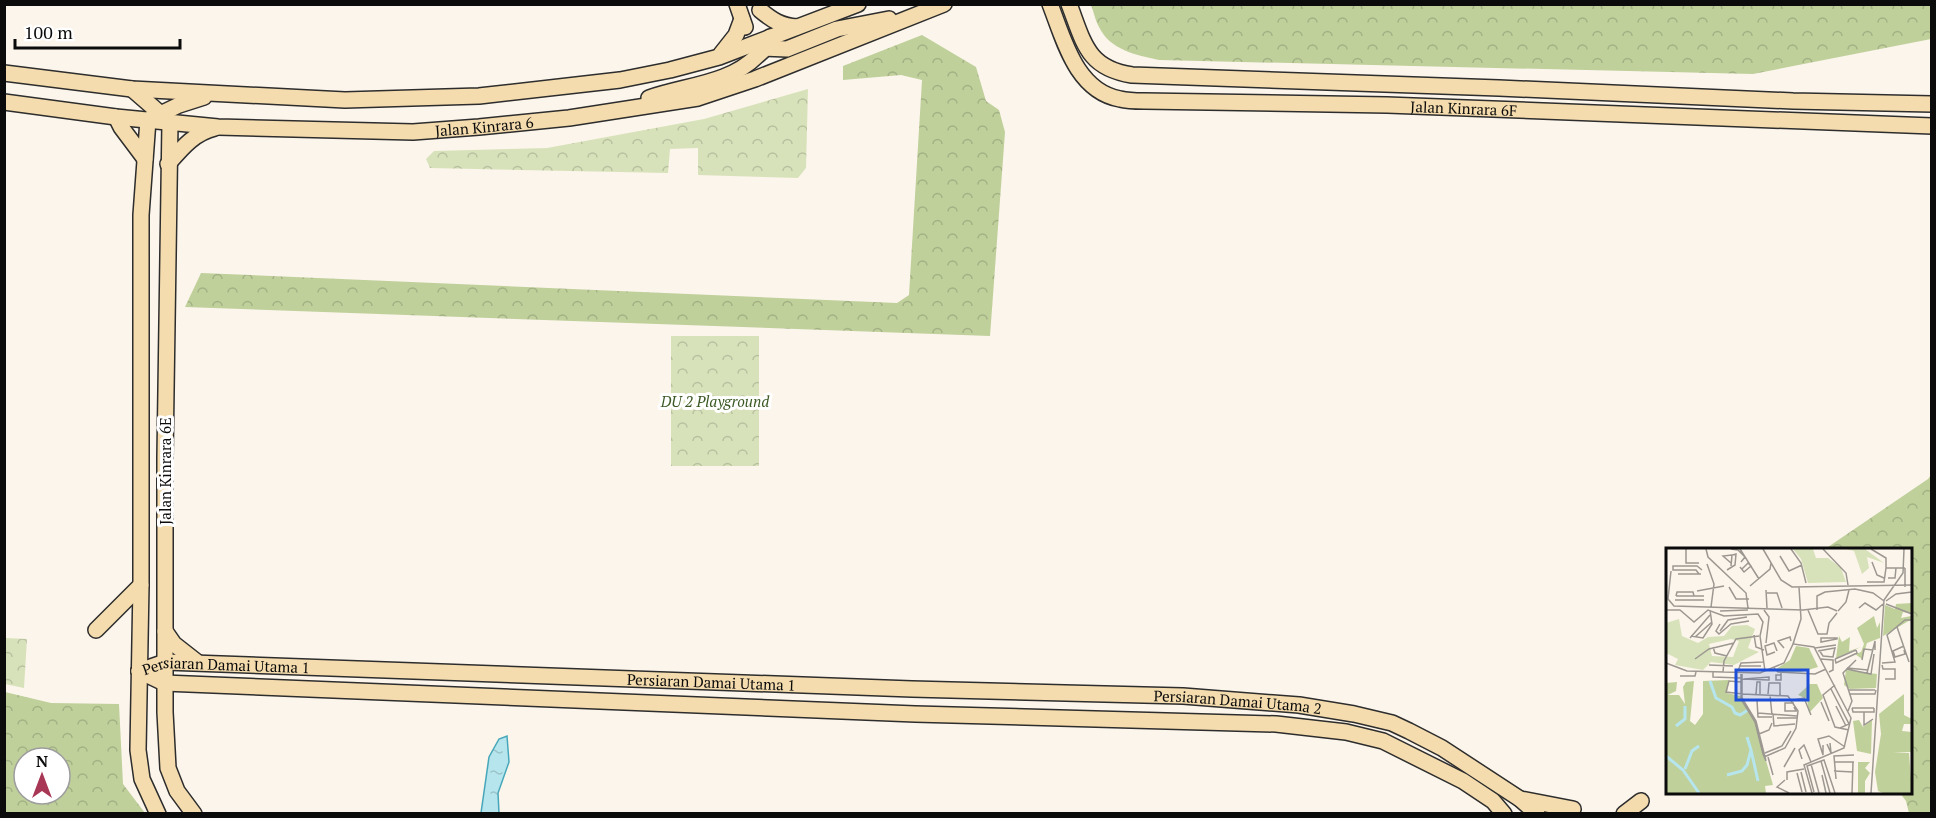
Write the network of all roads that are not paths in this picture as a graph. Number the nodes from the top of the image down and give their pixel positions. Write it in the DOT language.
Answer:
graph roads {
  1 [pos="858,4"];
  2 [pos="944,4"];
  3 [pos="1050,4"];
  4 [pos="1070,4"];
  5 [pos="759,7"];
  6 [pos="739,12"];
  7 [pos="924,12"];
  8 [pos="798,28"];
  9 [pos="762,44"];
  10 [pos="719,57"];
  11 [pos="4,73"];
  12 [pos="1509,88"];
  13 [pos="132,89"];
  14 [pos="216,93"];
  15 [pos="4,102"];
  16 [pos="1932,104"];
  17 [pos="1509,109"];
  18 [pos="610,112"];
  19 [pos="116,117"];
  20 [pos="159,119"];
  21 [pos="1932,126"];
  22 [pos="218,127"];
  23 [pos="145,159"];
  24 [pos="168,164"];
  25 [pos="141,585"];
  26 [pos="96,630"];
  27 [pos="165,632"];
  28 [pos="165,662"];
  29 [pos="198,663"];
  30 [pos="139,671"];
  31 [pos="165,683"];
  32 [pos="193,685"];
  33 [pos="912,689"];
  34 [pos="165,712"];
  35 [pos="915,714"];
  36 [pos="1520,799"];
  37 [pos="1641,801"];
  38 [pos="1573,809"];
  39 [pos="158,813"];
  40 [pos="194,813"];
  41 [pos="1504,813"];
  42 [pos="1537,813"];
  43 [pos="1624,813"];
  1 -- 8 [label="street, Jalan Kinrara 6"];
  2 -- 7 [label="street, Jalan Kinrara 6"];
  3 -- 17 [label="street, Jalan Kinrara 6F"];
  4 -- 12 [label="street, Jalan Kinrara 6F"];
  5 -- 8 [label="street"];
  5 -- 9 [label="street"];
  6 -- 9 [label="street"];
  6 -- 10 [label="street"];
  7 -- 9 [label="street"];
  7 -- 18 [label="street, Jalan Kinrara 6"];
  8 -- 9 [label="street, Jalan Kinrara 6"];
  9 -- 10 [label="street, Jalan Kinrara 6"];
  9 -- 18 [label="street"];
  10 -- 14 [label="street, Jalan Kinrara 6"];
  11 -- 13 [label="street, Jalan Kinrara 6"];
  12 -- 16 [label="street, Jalan Kinrara 6F"];
  12 -- 17 [label="street"];
  13 -- 14 [label="street, Jalan Kinrara 6"];
  13 -- 20 [label="street"];
  14 -- 20 [label="street"];
  15 -- 19 [label="street, Jalan Kinrara 6"];
  17 -- 21 [label="street, Jalan Kinrara 6F"];
  18 -- 22 [label="street, Jalan Kinrara 6"];
  19 -- 20 [label="street, Jalan Kinrara 6"];
  19 -- 23 [label="street"];
  20 -- 22 [label="street, Jalan Kinrara 6"];
  20 -- 23 [label="street, Jalan Kinrara 6E"];
  20 -- 24 [label="street, Jalan Kinrara 6E"];
  22 -- 24 [label="street"];
  23 -- 25 [label="street, Jalan Kinrara 6E"];
  24 -- 27 [label="street, Jalan Kinrara 6E"];
  25 -- 26 [label="street"];
  25 -- 30 [label="street, Jalan Kinrara 6E"];
  27 -- 28 [label="street, Jalan Kinrara 6E"];
  27 -- 29 [label="street"];
  28 -- 29 [label="street, Persiaran Damai Utama 1"];
  28 -- 30 [label="street, Persiaran Damai Utama 1"];
  28 -- 31 [label="street, Jalan Kinrara 6E"];
  29 -- 33 [label="street, Persiaran Damai Utama 1"];
  30 -- 31 [label="street, Persiaran Damai Utama 1"];
  30 -- 39 [label="street, Jalan Kinrara 6E"];
  31 -- 32 [label="street, Persiaran Damai Utama 1"];
  31 -- 34 [label="street, Jalan Kinrara 6E"];
  32 -- 34 [label="street"];
  32 -- 35 [label="street, Persiaran Damai Utama 1"];
  33 -- 36 [label="street, Persiaran Damai Utama 2"];
  34 -- 40 [label="street, Jalan Kinrara 6E"];
  35 -- 41 [label="street, Persiaran Damai Utama 2"];
  36 -- 38 [label="street"];
  36 -- 42 [label="street, Persiaran Damai Utama 2"];
  37 -- 43 [label="street"];
}
